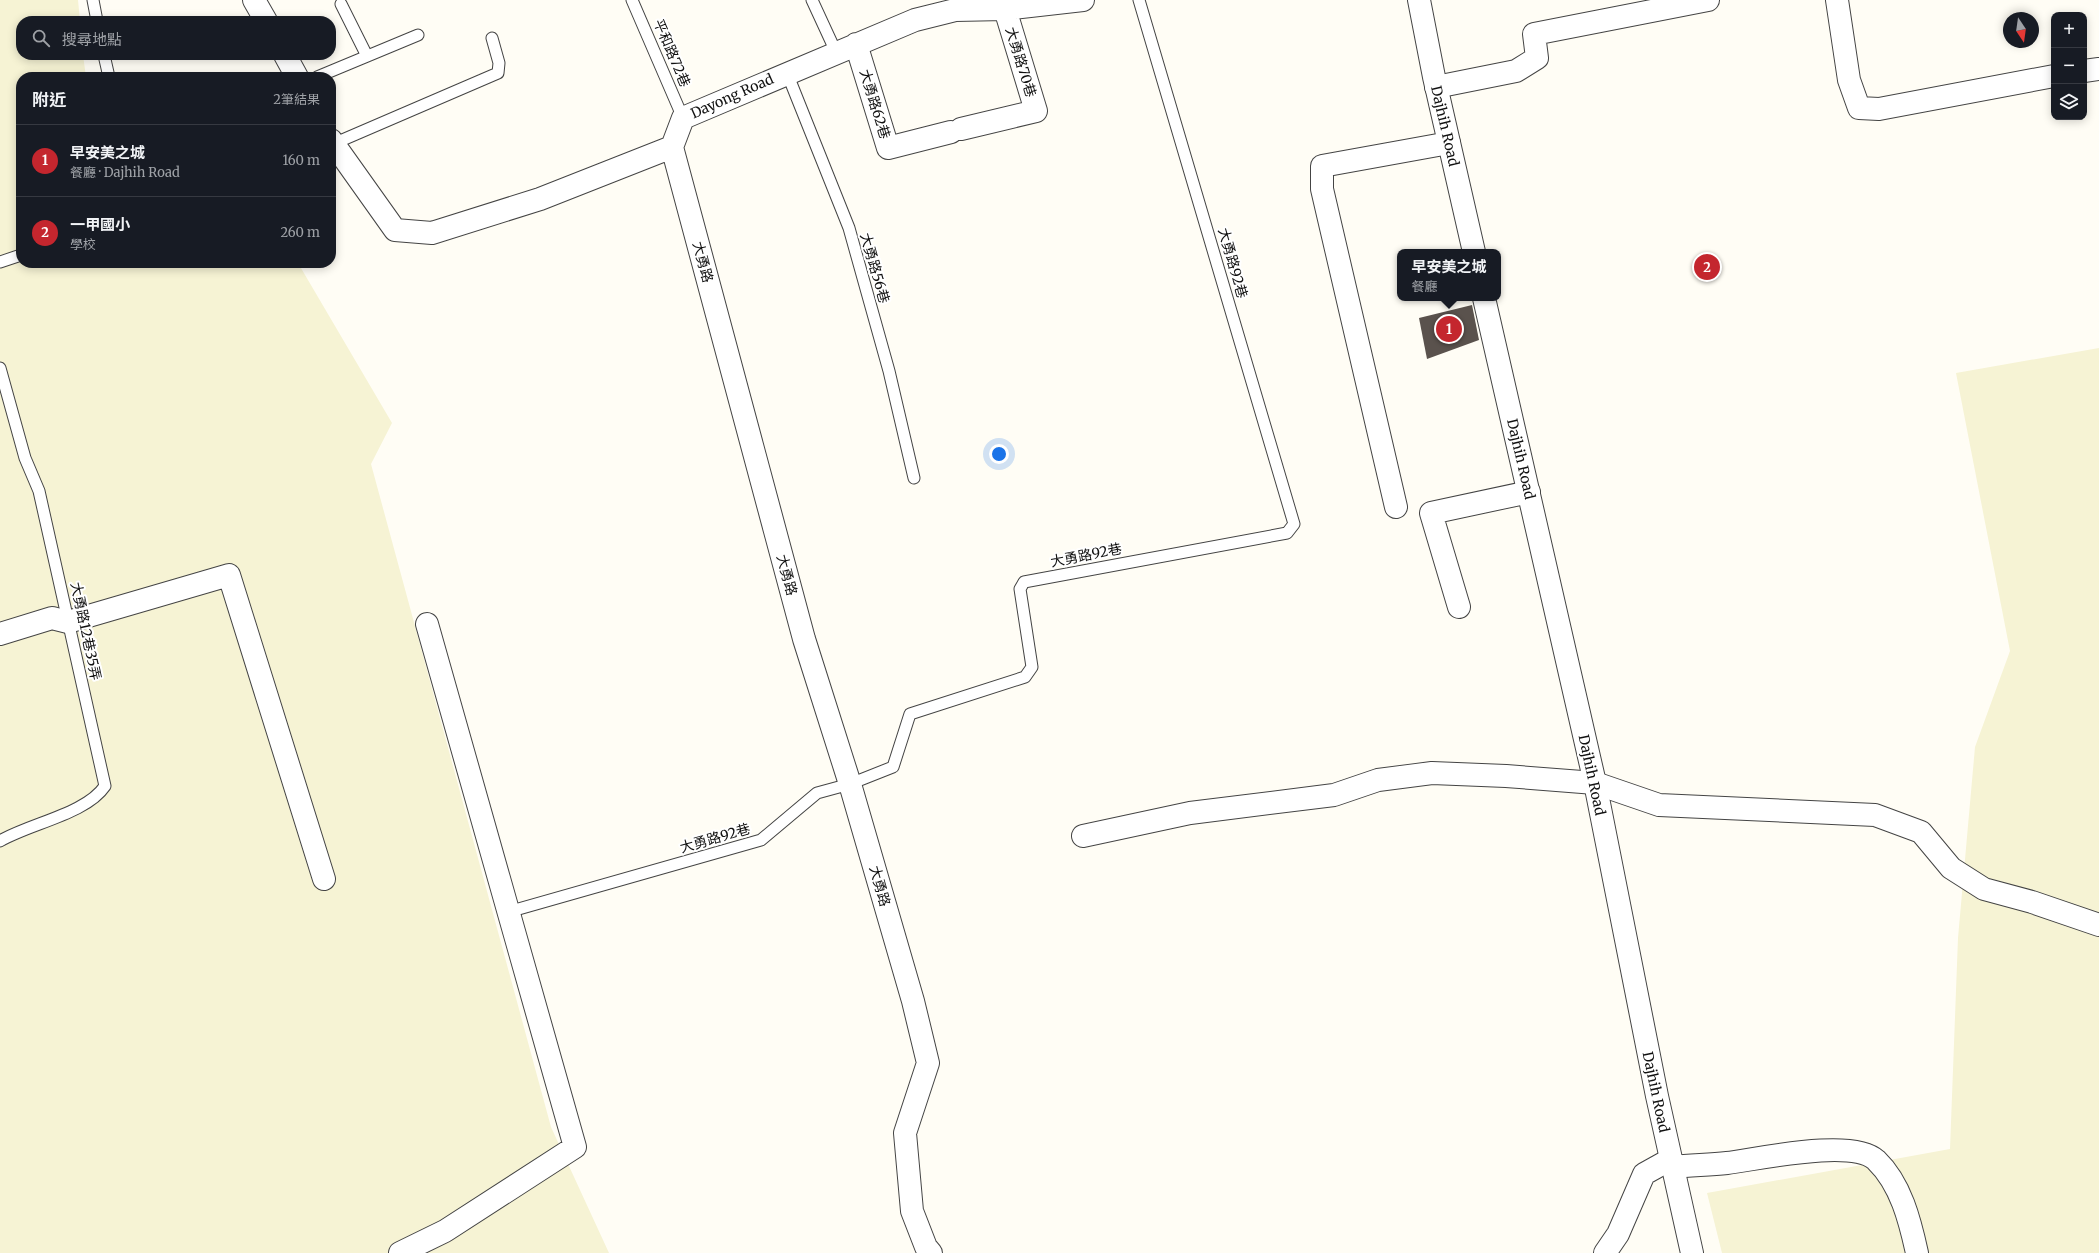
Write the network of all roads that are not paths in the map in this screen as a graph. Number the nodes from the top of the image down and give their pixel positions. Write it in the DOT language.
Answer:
graph roads {
  1 [pos="93,0"];
  2 [pos="254,0"];
  3 [pos="632,0"];
  4 [pos="812,0"];
  5 [pos="1083,0"];
  6 [pos="1139,0"];
  7 [pos="1419,0"];
  8 [pos="1708,0"];
  9 [pos="1837,0"];
  10 [pos="341,4"];
  11 [pos="1005,9"];
  12 [pos="96,16"];
  13 [pos="263,16"];
  14 [pos="418,35"];
  15 [pos="492,38"];
  16 [pos="856,44"];
  17 [pos="836,52"];
  18 [pos="367,56"];
  19 [pos="105,60"];
  20 [pos="287,60"];
  21 [pos="2099,69"];
  22 [pos="2087,71"];
  23 [pos="108,72"];
  24 [pos="294,72"];
  25 [pos="330,72"];
  26 [pos="787,72"];
  27 [pos="2051,77"];
  28 [pos="1436,87"];
  29 [pos="683,118"];
  30 [pos="956,131"];
  31 [pos="336,141"];
  32 [pos="1449,143"];
  33 [pos="672,147"];
  34 [pos="336,149"];
  35 [pos="1473,249"];
  36 [pos="16,257"];
  37 [pos="0,262"];
  38 [pos="1485,301"];
  39 [pos="0,368"];
  40 [pos="914,478"];
  41 [pos="1529,492"];
  42 [pos="1396,507"];
  43 [pos="1460,606"];
  44 [pos="68,622"];
  45 [pos="427,624"];
  46 [pos="0,634"];
  47 [pos="1595,783"];
  48 [pos="850,784"];
  49 [pos="1084,836"];
  50 [pos="0,841"];
  51 [pos="324,879"];
  52 [pos="508,912"];
  53 [pos="2099,925"];
  54 [pos="1672,1163"];
  55 [pos="400,1253"];
  56 [pos="931,1253"];
  57 [pos="1605,1253"];
  58 [pos="1692,1253"];
  59 [pos="1917,1253"];
  1 -- 12 [label="lane"];
  2 -- 13 [label="street"];
  3 -- 29 [label="lane, 平和路72巷"];
  4 -- 17 [label="lane"];
  5 -- 11 [label="street, Dayong Road"];
  6 -- 48 [label="lane, 大勇路92巷"];
  7 -- 28 [label="street, Dajhih Road"];
  8 -- 28 [label="street"];
  9 -- 27 [label="street"];
  10 -- 18 [label="lane"];
  11 -- 16 [label="street, Dayong Road"];
  11 -- 30 [label="street, 大勇路70巷"];
  14 -- 18 [label="lane"];
  15 -- 31 [label="lane"];
  16 -- 17 [label="street, Dayong Road"];
  16 -- 30 [label="street, 大勇路62巷"];
  17 -- 26 [label="street, Dayong Road"];
  18 -- 25 [label="lane"];
  19 -- 23 [label="lane"];
  20 -- 24 [label="street"];
  21 -- 22 [label="street"];
  26 -- 29 [label="street, Dayong Road"];
  26 -- 40 [label="lane, 大勇路56巷"];
  28 -- 32 [label="street, Dajhih Road"];
  29 -- 33 [label="street, Dayong Road"];
  32 -- 35 [label="street, Dajhih Road"];
  32 -- 42 [label="street"];
  33 -- 34 [label="street"];
  33 -- 48 [label="street, 大勇路"];
  36 -- 37 [label="lane"];
  38 -- 41 [label="street, Dajhih Road"];
  39 -- 44 [label="lane, 大勇路12巷35弄"];
  41 -- 43 [label="street"];
  41 -- 47 [label="street, Dajhih Road"];
  44 -- 46 [label="street"];
  44 -- 50 [label="lane, 大勇路12巷35弄"];
  44 -- 51 [label="street"];
  45 -- 52 [label="street"];
  47 -- 49 [label="street"];
  47 -- 53 [label="street"];
  47 -- 54 [label="street, Dajhih Road"];
  48 -- 52 [label="lane, 大勇路92巷"];
  48 -- 56 [label="street, 大勇路"];
  52 -- 55 [label="street"];
  54 -- 57 [label="street"];
  54 -- 58 [label="street, Dajhih Road"];
  54 -- 59 [label="street"];
}
